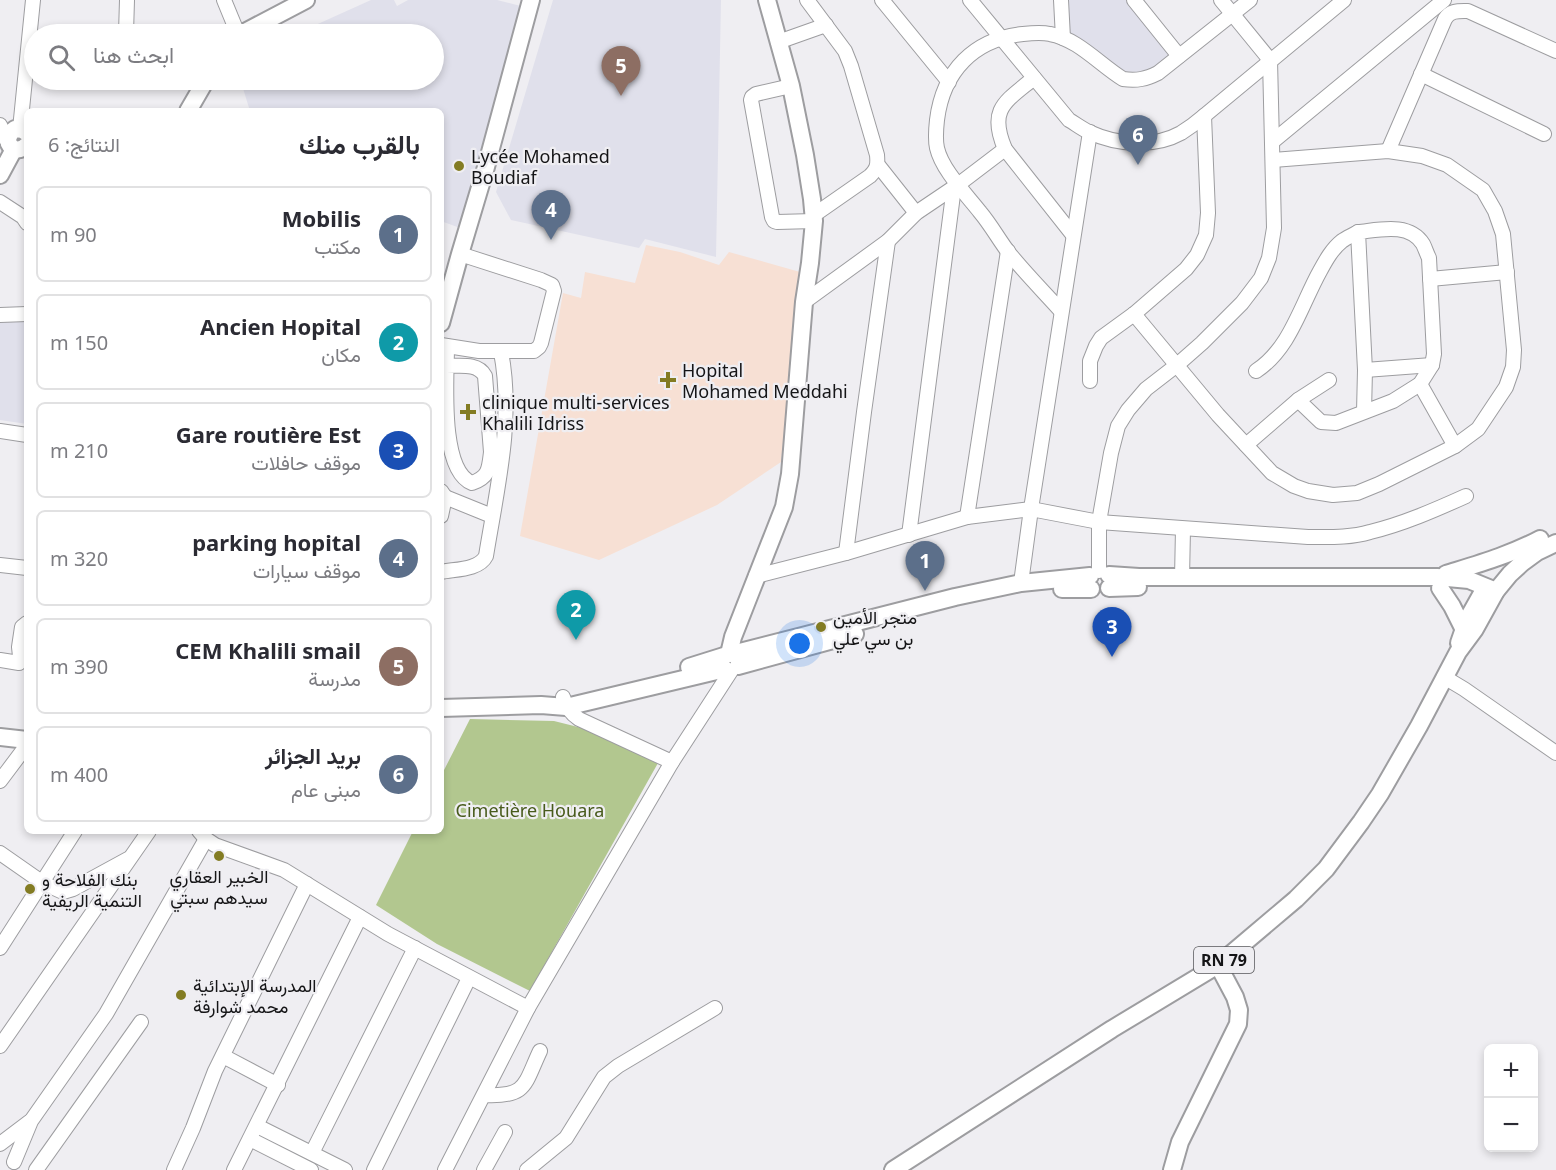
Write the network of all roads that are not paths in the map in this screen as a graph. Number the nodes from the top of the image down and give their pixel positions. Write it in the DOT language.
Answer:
graph roads {
  1 [pos="33,0"];
  2 [pos="127,0"];
  3 [pos="224,0"];
  4 [pos="531,0"];
  5 [pos="767,0"];
  6 [pos="807,0"];
  7 [pos="882,0"];
  8 [pos="970,0"];
  9 [pos="1052,0"];
  10 [pos="1221,0"];
  11 [pos="1250,0"];
  12 [pos="1344,0"];
  13 [pos="1444,0"];
  14 [pos="300,1"];
  15 [pos="1139,2"];
  16 [pos="1061,6"];
  17 [pos="1233,14"];
  18 [pos="31,24"];
  19 [pos="126,24"];
  20 [pos="235,24"];
  21 [pos="258,24"];
  22 [pos="826,25"];
  23 [pos="1002,38"];
  24 [pos="1063,38"];
  25 [pos="778,42"];
  26 [pos="1556,51"];
  27 [pos="1179,56"];
  28 [pos="1270,60"];
  29 [pos="1421,74"];
  30 [pos="1034,78"];
  31 [pos="949,82"];
  32 [pos="790,86"];
  33 [pos="26,90"];
  34 [pos="200,90"];
  35 [pos="25,108"];
  36 [pos="190,108"];
  37 [pos="1204,117"];
  38 [pos="0,125"];
  39 [pos="23,131"];
  40 [pos="1090,132"];
  41 [pos="1544,134"];
  42 [pos="1272,142"];
  43 [pos="16,145"];
  44 [pos="1005,149"];
  45 [pos="1388,151"];
  46 [pos="1273,160"];
  47 [pos="878,165"];
  48 [pos="0,175"];
  49 [pos="956,186"];
  50 [pos="4,207"];
  51 [pos="916,213"];
  52 [pos="814,218"];
  53 [pos="24,219"];
  54 [pos="1358,232"];
  55 [pos="1073,235"];
  56 [pos="888,241"];
  57 [pos="1008,251"];
  58 [pos="460,254"];
  59 [pos="1507,272"];
  60 [pos="1430,279"];
  61 [pos="804,302"];
  62 [pos="1061,311"];
  63 [pos="444,312"];
  64 [pos="24,314"];
  65 [pos="1134,314"];
  66 [pos="0,315"];
  67 [pos="444,346"];
  68 [pos="501,352"];
  69 [pos="1177,365"];
  70 [pos="1432,365"];
  71 [pos="447,366"];
  72 [pos="1365,370"];
  73 [pos="1256,371"];
  74 [pos="1329,380"];
  75 [pos="1090,381"];
  76 [pos="1420,384"];
  77 [pos="1298,400"];
  78 [pos="1364,412"];
  79 [pos="0,431"];
  80 [pos="24,435"];
  81 [pos="1246,445"];
  82 [pos="1455,446"];
  83 [pos="444,494"];
  84 [pos="1466,495"];
  85 [pos="1030,509"];
  86 [pos="492,516"];
  87 [pos="967,517"];
  88 [pos="1099,522"];
  89 [pos="1183,529"];
  90 [pos="1556,532"];
  91 [pos="909,535"];
  92 [pos="1556,543"];
  93 [pos="1523,548"];
  94 [pos="846,553"];
  95 [pos="0,565"];
  96 [pos="24,568"];
  97 [pos="444,571"];
  98 [pos="756,576"];
  99 [pos="1182,578"];
  100 [pos="1100,580"];
  101 [pos="1021,583"];
  102 [pos="1438,583"];
  103 [pos="1488,594"];
  104 [pos="24,625"];
  105 [pos="1463,628"];
  106 [pos="1458,652"];
  107 [pos="0,660"];
  108 [pos="730,662"];
  109 [pos="1444,677"];
  110 [pos="564,702"];
  111 [pos="444,708"];
  112 [pos="0,737"];
  113 [pos="24,740"];
  114 [pos="24,749"];
  115 [pos="1556,753"];
  116 [pos="672,762"];
  117 [pos="0,781"];
  118 [pos="73,834"];
  119 [pos="147,834"];
  120 [pos="203,835"];
  121 [pos="0,854"];
  122 [pos="129,858"];
  123 [pos="42,883"];
  124 [pos="307,884"];
  125 [pos="360,917"];
  126 [pos="0,948"];
  127 [pos="415,948"];
  128 [pos="1218,965"];
  129 [pos="469,978"];
  130 [pos="528,1008"];
  131 [pos="715,1008"];
  132 [pos="141,1022"];
  133 [pos="0,1046"];
  134 [pos="540,1051"];
  135 [pos="223,1056"];
  136 [pos="278,1084"];
  137 [pos="485,1095"];
  138 [pos="31,1121"];
  139 [pos="257,1126"];
  140 [pos="505,1132"];
  141 [pos="250,1139"];
  142 [pos="0,1147"];
  143 [pos="312,1153"];
  144 [pos="16,1167"];
  145 [pos="306,1169"];
  146 [pos="36,1170"];
  147 [pos="174,1170"];
  148 [pos="234,1170"];
  149 [pos="345,1170"];
  150 [pos="374,1170"];
  151 [pos="445,1170"];
  152 [pos="484,1170"];
  153 [pos="527,1170"];
  154 [pos="893,1170"];
  155 [pos="1172,1170"];
  1 -- 18 [label="street"];
  2 -- 19 [label="street"];
  3 -- 20 [label="street"];
  4 -- 58 [label="main road"];
  5 -- 25 [label="main road"];
  6 -- 22 [label="street"];
  7 -- 31 [label="street"];
  8 -- 23 [label="street"];
  9 -- 16 [label="street"];
  10 -- 17 [label="street"];
  11 -- 17 [label="street"];
  12 -- 28 [label="street"];
  13 -- 42 [label="street"];
  14 -- 21 [label="main road"];
  15 -- 27 [label="street"];
  16 -- 24 [label="street"];
  17 -- 27 [label="street"];
  17 -- 28 [label="street"];
  22 -- 25 [label="street"];
  22 -- 47 [label="street"];
  23 -- 24 [label="street"];
  23 -- 30 [label="street"];
  23 -- 31 [label="street"];
  24 -- 27 [label="street"];
  25 -- 32 [label="main road"];
  26 -- 29 [label="street"];
  28 -- 37 [label="street"];
  28 -- 42 [label="street"];
  29 -- 41 [label="street"];
  29 -- 45 [label="street"];
  30 -- 40 [label="street"];
  30 -- 44 [label="street"];
  31 -- 49 [label="street"];
  32 -- 52 [label="main road"];
  32 -- 52 [label="street"];
  33 -- 35 [label="street"];
  34 -- 36 [label="main road"];
  37 -- 40 [label="street"];
  37 -- 65 [label="street"];
  38 -- 43 [label="street"];
  39 -- 43 [label="main road"];
  40 -- 55 [label="street"];
  42 -- 46 [label="street"];
  43 -- 48 [label="main road"];
  44 -- 49 [label="street"];
  44 -- 55 [label="street"];
  45 -- 46 [label="street"];
  45 -- 59 [label="street"];
  46 -- 69 [label="street"];
  47 -- 51 [label="street"];
  47 -- 52 [label="street"];
  49 -- 51 [label="street"];
  49 -- 57 [label="street"];
  49 -- 91 [label="street"];
  50 -- 53 [label="street"];
  51 -- 56 [label="street"];
  52 -- 61 [label="main road"];
  54 -- 60 [label="street"];
  54 -- 72 [label="street"];
  54 -- 73 [label="street"];
  55 -- 62 [label="street"];
  56 -- 61 [label="street"];
  56 -- 94 [label="street"];
  57 -- 62 [label="street"];
  57 -- 87 [label="street"];
  58 -- 63 [label="main road"];
  58 -- 68 [label="street"];
  59 -- 60 [label="street"];
  59 -- 82 [label="street"];
  60 -- 70 [label="street"];
  61 -- 98 [label="main road"];
  62 -- 85 [label="street"];
  64 -- 66 [label="street"];
  65 -- 69 [label="street"];
  65 -- 75 [label="street"];
  67 -- 68 [label="street"];
  67 -- 71 [label="street"];
  68 -- 86 [label="street"];
  69 -- 81 [label="street"];
  69 -- 88 [label="street"];
  70 -- 72 [label="street"];
  70 -- 76 [label="street"];
  71 -- 71 [label="street"];
  72 -- 78 [label="street"];
  74 -- 77 [label="street"];
  76 -- 78 [label="street"];
  76 -- 82 [label="street"];
  77 -- 78 [label="street"];
  77 -- 81 [label="street"];
  79 -- 80 [label="street"];
  81 -- 82 [label="street"];
  83 -- 86 [label="street"];
  84 -- 89 [label="street"];
  85 -- 87 [label="street"];
  85 -- 88 [label="street"];
  85 -- 101 [label="street"];
  86 -- 97 [label="street"];
  87 -- 91 [label="street"];
  88 -- 89 [label="street"];
  88 -- 100 [label="street"];
  89 -- 99 [label="street"];
  90 -- 93 [label="main road"];
  91 -- 94 [label="street"];
  92 -- 103 [label="main road, RN 79"];
  93 -- 102 [label="main road"];
  93 -- 103 [label="main road"];
  94 -- 98 [label="street"];
  95 -- 96 [label="street"];
  98 -- 108 [label="main road"];
  99 -- 100 [label="main road"];
  99 -- 102 [label="main road"];
  100 -- 101 [label="main road"];
  100 -- 102 [label="main road"];
  100 -- 108 [label="main road"];
  101 -- 108 [label="main road"];
  102 -- 103 [label="main road"];
  102 -- 105 [label="main road"];
  103 -- 105 [label="main road"];
  103 -- 106 [label="main road, RN 79"];
  104 -- 107 [label="street"];
  105 -- 106 [label="main road"];
  106 -- 109 [label="main road, RN 79"];
  108 -- 110 [label="main road"];
  108 -- 116 [label="street"];
  109 -- 115 [label="street"];
  109 -- 128 [label="main road, RN 79"];
  110 -- 111 [label="main road"];
  110 -- 116 [label="street"];
  112 -- 113 [label="main road"];
  114 -- 117 [label="street"];
  116 -- 130 [label="street"];
  118 -- 123 [label="street"];
  119 -- 122 [label="street"];
  120 -- 124 [label="street"];
  120 -- 138 [label="street"];
  121 -- 123 [label="street"];
  122 -- 123 [label="street"];
  122 -- 133 [label="street"];
  123 -- 126 [label="street"];
  124 -- 125 [label="street"];
  124 -- 135 [label="street"];
  125 -- 127 [label="street"];
  125 -- 136 [label="street"];
  127 -- 129 [label="street"];
  127 -- 143 [label="street"];
  128 -- 154 [label="main road, RN 79"];
  128 -- 155 [label="main road"];
  129 -- 130 [label="street"];
  129 -- 150 [label="street"];
  130 -- 137 [label="street"];
  131 -- 153 [label="street"];
  132 -- 146 [label="street"];
  134 -- 137 [label="street"];
  135 -- 136 [label="street"];
  135 -- 147 [label="street"];
  136 -- 139 [label="street"];
  137 -- 151 [label="street"];
  138 -- 142 [label="street"];
  138 -- 144 [label="street"];
  139 -- 141 [label="street"];
  139 -- 143 [label="street"];
  140 -- 152 [label="street"];
  141 -- 145 [label="street"];
  141 -- 148 [label="street"];
  142 -- 144 [label="street"];
  143 -- 149 [label="street"];
}
